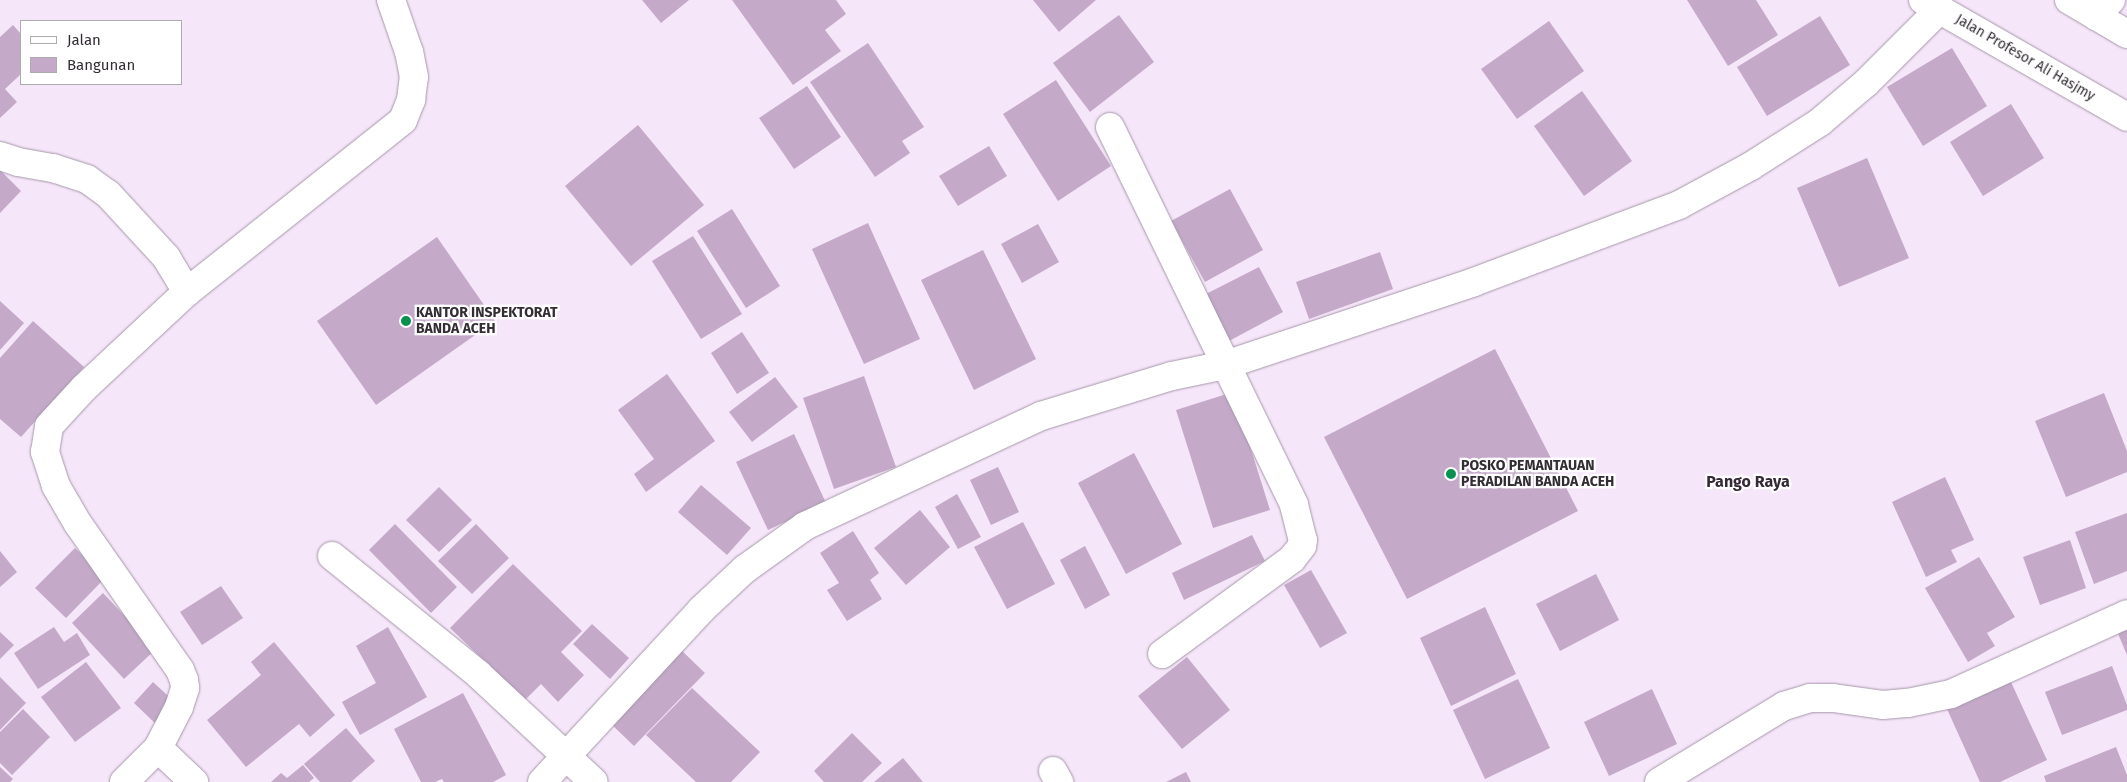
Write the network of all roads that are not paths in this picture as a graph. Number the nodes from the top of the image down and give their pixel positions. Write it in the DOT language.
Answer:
graph roads {
  1 [pos="392,0"];
  2 [pos="2069,0"];
  3 [pos="1932,5"];
  4 [pos="2104,8"];
  5 [pos="2127,34"];
  6 [pos="2127,119"];
  7 [pos="1110,127"];
  8 [pos="0,156"];
  9 [pos="187,292"];
  10 [pos="1225,365"];
  11 [pos="332,556"];
  12 [pos="2127,614"];
  13 [pos="1162,654"];
  14 [pos="158,748"];
  15 [pos="566,756"];
  16 [pos="124,782"];
  17 [pos="194,782"];
  18 [pos="542,782"];
  19 [pos="594,782"];
  20 [pos="1659,782"];
  1 -- 9 [label="street"];
  2 -- 4 [label="street"];
  3 -- 6 [label="street, Jalan Profesor Ali Hasjmy"];
  3 -- 10 [label="street"];
  4 -- 5 [label="street"];
  7 -- 10 [label="street"];
  8 -- 9 [label="street"];
  9 -- 14 [label="street"];
  10 -- 13 [label="street"];
  10 -- 15 [label="street"];
  11 -- 15 [label="street"];
  12 -- 20 [label="street"];
  14 -- 16 [label="street"];
  14 -- 17 [label="street"];
  15 -- 18 [label="street"];
  15 -- 19 [label="street"];
}
